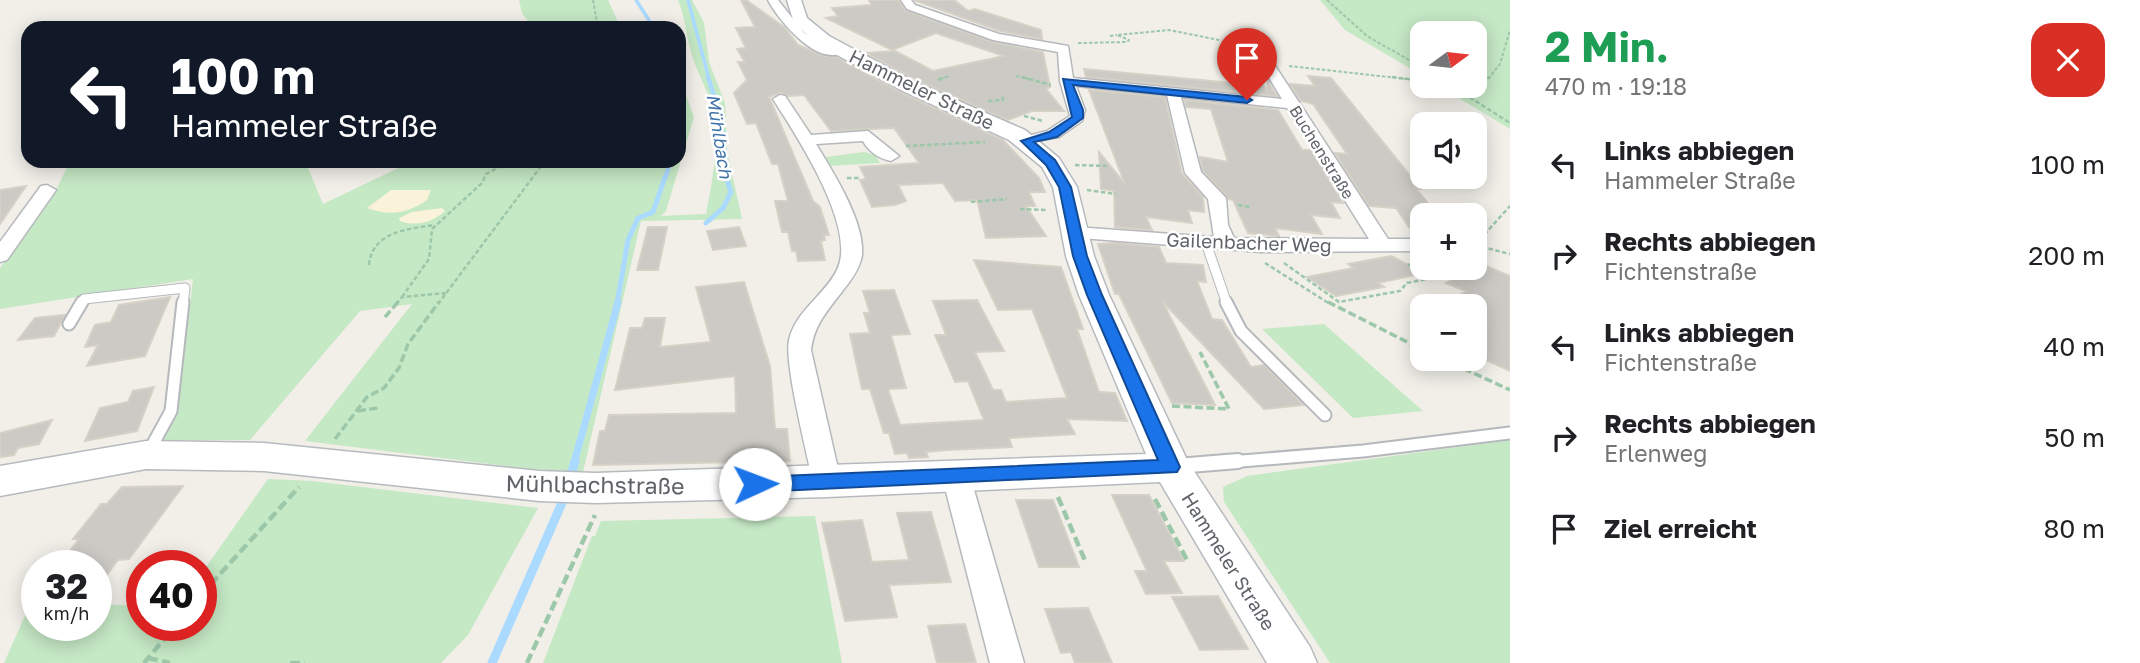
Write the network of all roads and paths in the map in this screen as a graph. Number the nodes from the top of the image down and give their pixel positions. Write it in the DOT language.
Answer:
graph roads {
  1 [pos="593,0"];
  2 [pos="773,0"];
  3 [pos="794,0"];
  4 [pos="905,0"];
  5 [pos="1327,0"];
  6 [pos="597,21"];
  7 [pos="1510,30"];
  8 [pos="1117,35"];
  9 [pos="1110,36"];
  10 [pos="1219,40"];
  11 [pos="1209,42"];
  12 [pos="1199,43"];
  13 [pos="1064,49"];
  14 [pos="841,50"];
  15 [pos="1265,60"];
  16 [pos="1410,61"];
  17 [pos="949,76"];
  18 [pos="1016,76"];
  19 [pos="1488,79"];
  20 [pos="1410,80"];
  21 [pos="938,81"];
  22 [pos="1069,85"];
  23 [pos="1173,92"];
  24 [pos="1471,98"];
  25 [pos="780,99"];
  26 [pos="1292,104"];
  27 [pos="1510,123"];
  28 [pos="990,141"];
  29 [pos="1026,141"];
  30 [pos="811,146"];
  31 [pos="876,148"];
  32 [pos="891,156"];
  33 [pos="1052,165"];
  34 [pos="1107,166"];
  35 [pos="497,168"];
  36 [pos="540,168"];
  37 [pos="47,190"];
  38 [pos="1007,200"];
  39 [pos="971,202"];
  40 [pos="1510,206"];
  41 [pos="436,225"];
  42 [pos="1487,232"];
  43 [pos="1075,233"];
  44 [pos="1222,244"];
  45 [pos="1382,245"];
  46 [pos="1410,245"];
  47 [pos="1261,246"];
  48 [pos="1487,248"];
  49 [pos="1510,254"];
  50 [pos="0,256"];
  51 [pos="369,265"];
  52 [pos="446,293"];
  53 [pos="402,298"];
  54 [pos="385,317"];
  55 [pos="69,324"];
  56 [pos="1410,344"];
  57 [pos="1200,352"];
  58 [pos="1469,371"];
  59 [pos="1510,390"];
  60 [pos="1142,405"];
  61 [pos="378,408"];
  62 [pos="356,411"];
  63 [pos="1325,415"];
  64 [pos="1510,433"];
  65 [pos="146,455"];
  66 [pos="317,462"];
  67 [pos="1155,468"];
  68 [pos="1048,472"];
  69 [pos="956,476"];
  70 [pos="0,481"];
  71 [pos="827,482"];
  72 [pos="602,488"];
  73 [pos="1186,560"];
  74 [pos="1086,563"];
  75 [pos="217,578"];
  76 [pos="162,641"];
  77 [pos="146,660"];
  78 [pos="170,663"];
  79 [pos="289,663"];
  80 [pos="304,663"];
  81 [pos="527,663"];
  82 [pos="1007,663"];
  83 [pos="1293,663"];
  1 -- 6 [label="path"];
  2 -- 14 [label="street"];
  3 -- 14 [label="main road, Hammeler Straße"];
  4 -- 13 [label="street"];
  5 -- 16 [label="path"];
  7 -- 19 [label="path"];
  8 -- 9 [label="path"];
  8 -- 11 [label="path"];
  8 -- 13 [label="path"];
  10 -- 11 [label="path"];
  11 -- 12 [label="path"];
  13 -- 22 [label="street"];
  14 -- 29 [label="main road, Hammeler Straße"];
  15 -- 20 [label="path"];
  15 -- 26 [label="street, Buchenstraße"];
  17 -- 21 [label="path"];
  18 -- 22 [label="path"];
  22 -- 23 [label="street"];
  22 -- 29 [label="street"];
  23 -- 26 [label="street"];
  23 -- 44 [label="street"];
  24 -- 27 [label="path"];
  25 -- 30 [label="street"];
  26 -- 45 [label="street, Buchenstraße"];
  28 -- 31 [label="path"];
  29 -- 33 [label="main road, Hammeler Straße"];
  30 -- 31 [label="street"];
  30 -- 71 [label="street"];
  31 -- 32 [label="street"];
  33 -- 34 [label="path"];
  33 -- 43 [label="main road, Hammeler Straße"];
  35 -- 41 [label="path"];
  36 -- 52 [label="path"];
  37 -- 50 [label="street"];
  38 -- 39 [label="path"];
  40 -- 42 [label="path"];
  41 -- 51 [label="path"];
  41 -- 53 [label="path"];
  43 -- 44 [label="street, Gailenbacher Weg"];
  43 -- 60 [label="main road, Hammeler Straße"];
  44 -- 47 [label="street, Gailenbacher Weg"];
  44 -- 56 [label="path"];
  44 -- 63 [label="lane"];
  45 -- 46 [label="street, Gailenbacher Weg"];
  45 -- 47 [label="street, Gailenbacher Weg"];
  45 -- 47 [label="path"];
  48 -- 49 [label="path"];
  52 -- 53 [label="path"];
  52 -- 62 [label="path"];
  53 -- 54 [label="path"];
  55 -- 65 [label="lane"];
  57 -- 60 [label="path"];
  58 -- 59 [label="path"];
  60 -- 67 [label="main road, Hammeler Straße"];
  61 -- 62 [label="path"];
  62 -- 66 [label="path"];
  64 -- 67 [label="lane"];
  65 -- 66 [label="main road, Mühlbachstraße"];
  65 -- 70 [label="main road, Mühlbachstraße"];
  66 -- 72 [label="main road, Mühlbachstraße"];
  66 -- 75 [label="path"];
  67 -- 68 [label="main road, Mühlbachstraße"];
  67 -- 73 [label="path"];
  67 -- 83 [label="main road, Hammeler Straße"];
  68 -- 69 [label="main road, Mühlbachstraße"];
  68 -- 74 [label="path"];
  69 -- 71 [label="main road, Mühlbachstraße"];
  69 -- 82 [label="street"];
  71 -- 72 [label="main road, Mühlbachstraße"];
  72 -- 81 [label="path"];
  76 -- 77 [label="path"];
  77 -- 78 [label="path"];
  79 -- 80 [label="path"];
}
